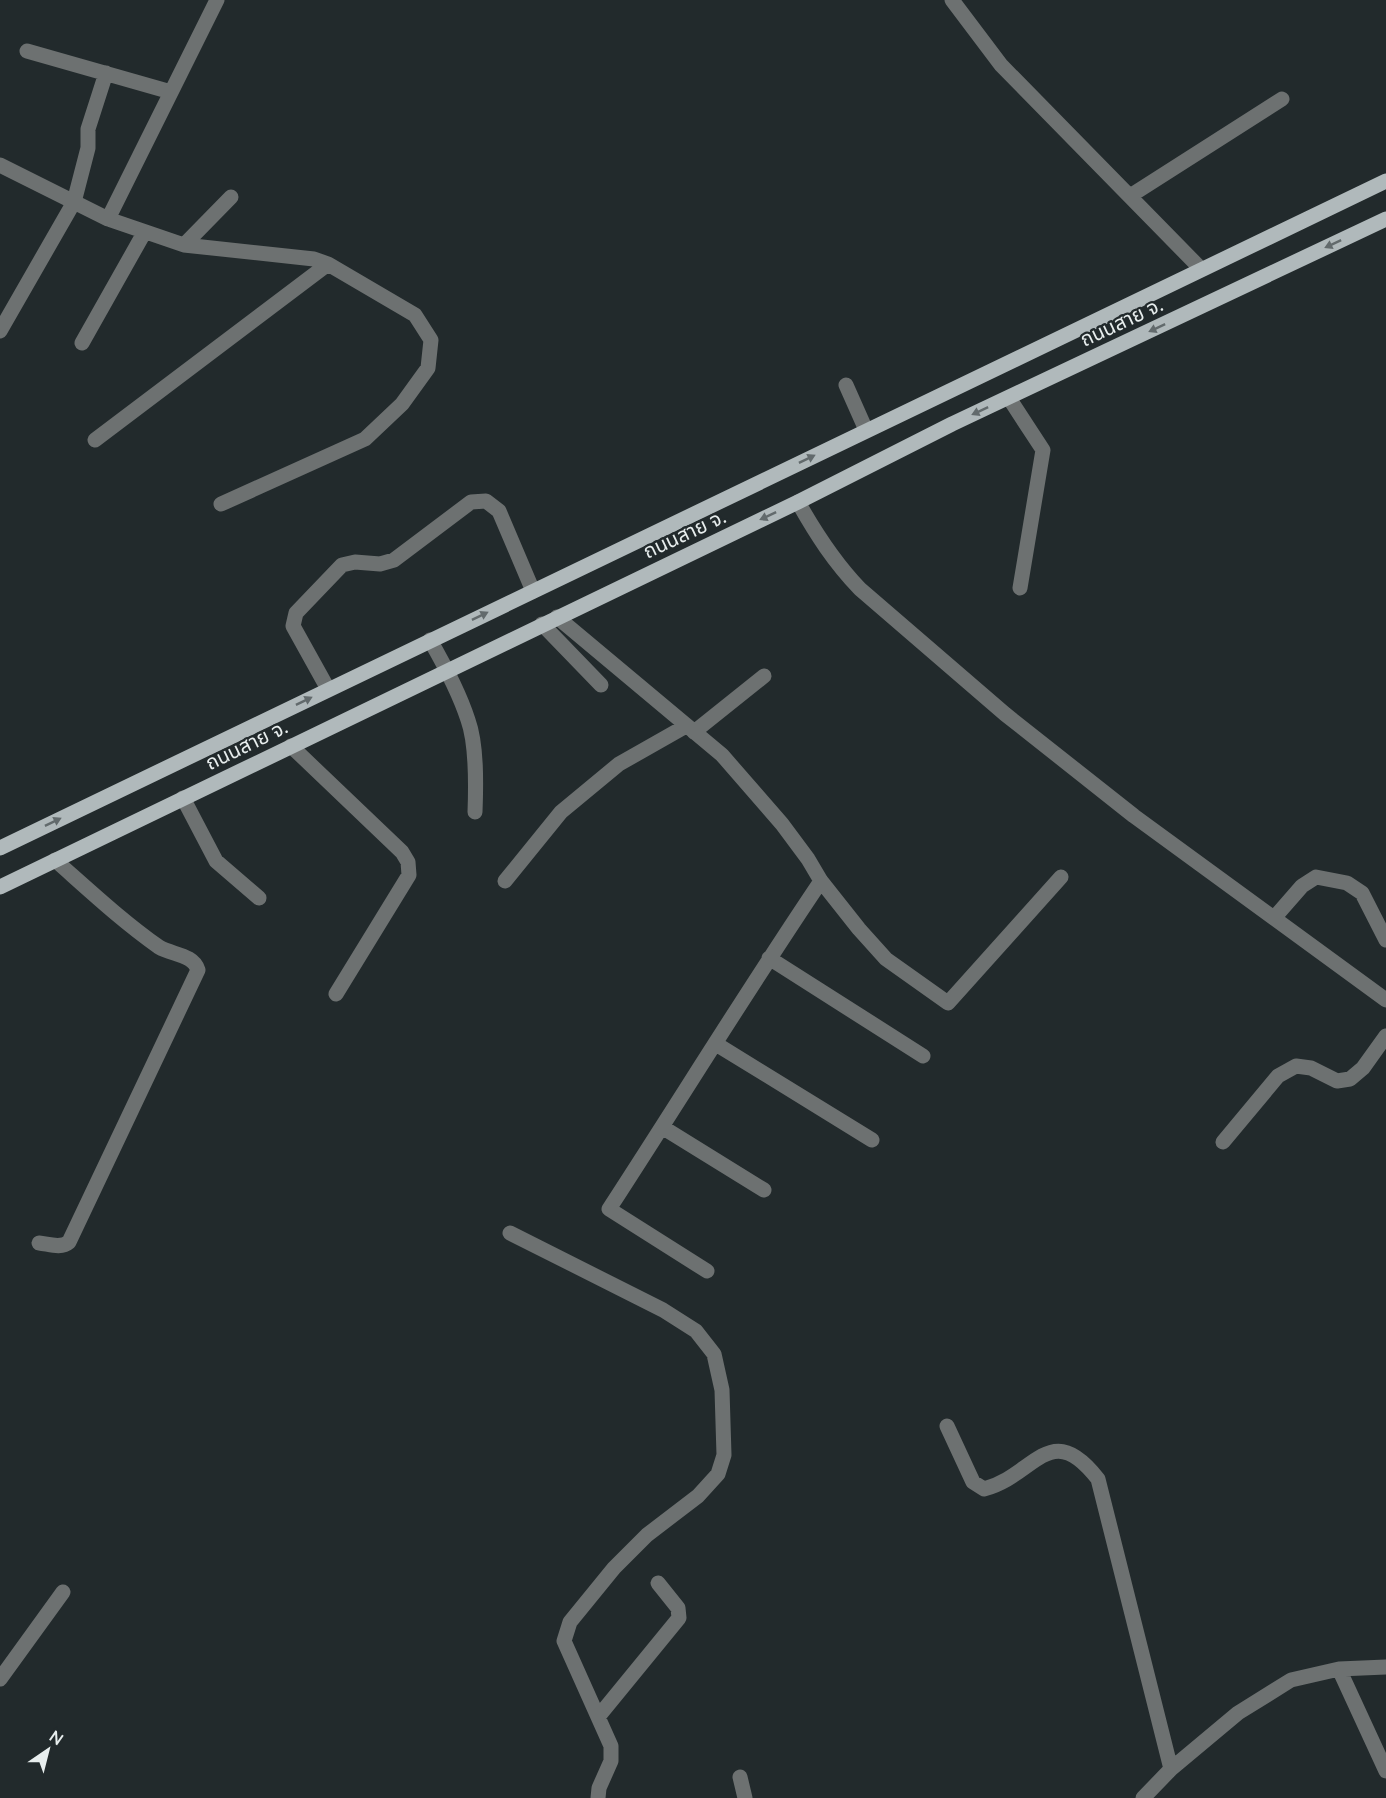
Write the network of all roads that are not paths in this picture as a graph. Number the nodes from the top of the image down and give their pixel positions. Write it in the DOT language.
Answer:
graph roads {
  1 [pos="217,0"];
  2 [pos="952,0"];
  3 [pos="27,51"];
  4 [pos="106,73"];
  5 [pos="171,92"];
  6 [pos="1282,99"];
  7 [pos="0,165"];
  8 [pos="1386,181"];
  9 [pos="1130,196"];
  10 [pos="231,197"];
  11 [pos="74,202"];
  12 [pos="108,219"];
  13 [pos="1386,219"];
  14 [pos="144,233"];
  15 [pos="184,245"];
  16 [pos="328,264"];
  17 [pos="1202,269"];
  18 [pos="0,331"];
  19 [pos="82,343"];
  20 [pos="846,385"];
  21 [pos="1009,398"];
  22 [pos="866,430"];
  23 [pos="95,440"];
  24 [pos="798,502"];
  25 [pos="220,504"];
  26 [pos="1020,588"];
  27 [pos="533,591"];
  28 [pos="557,617"];
  29 [pos="542,624"];
  30 [pos="430,640"];
  31 [pos="447,670"];
  32 [pos="764,676"];
  33 [pos="601,685"];
  34 [pos="328,689"];
  35 [pos="690,729"];
  36 [pos="291,746"];
  37 [pos="183,798"];
  38 [pos="475,812"];
  39 [pos="0,848"];
  40 [pos="55,860"];
  41 [pos="1061,877"];
  42 [pos="505,880"];
  43 [pos="821,881"];
  44 [pos="0,887"];
  45 [pos="259,898"];
  46 [pos="1274,918"];
  47 [pos="1386,940"];
  48 [pos="769,958"];
  49 [pos="336,994"];
  50 [pos="1386,1000"];
  51 [pos="1386,1036"];
  52 [pos="716,1044"];
  53 [pos="923,1056"];
  54 [pos="662,1127"];
  55 [pos="872,1140"];
  56 [pos="1223,1142"];
  57 [pos="764,1190"];
  58 [pos="510,1233"];
  59 [pos="39,1243"];
  60 [pos="707,1271"];
  61 [pos="946,1426"];
  62 [pos="658,1583"];
  63 [pos="63,1592"];
  64 [pos="1386,1666"];
  65 [pos="1339,1669"];
  66 [pos="0,1679"];
  67 [pos="598,1717"];
  68 [pos="1170,1769"];
  69 [pos="1386,1771"];
  70 [pos="740,1777"];
  71 [pos="598,1798"];
  72 [pos="745,1798"];
  73 [pos="1143,1798"];
  1 -- 5 [label="street"];
  2 -- 9 [label="street"];
  3 -- 4 [label="street"];
  4 -- 5 [label="street"];
  4 -- 11 [label="street"];
  5 -- 12 [label="street"];
  6 -- 9 [label="street"];
  7 -- 11 [label="street"];
  8 -- 17 [label="main road, ถนนสาย จ."];
  9 -- 17 [label="street"];
  10 -- 15 [label="street"];
  11 -- 12 [label="street"];
  11 -- 18 [label="street"];
  12 -- 14 [label="street"];
  13 -- 21 [label="main road, ถนนสาย จ., one-way"];
  14 -- 15 [label="street"];
  14 -- 19 [label="street"];
  15 -- 16 [label="street"];
  16 -- 23 [label="street"];
  16 -- 25 [label="street"];
  17 -- 22 [label="main road, ถนนสาย จ."];
  20 -- 22 [label="street"];
  21 -- 24 [label="main road, ถนนสาย จ., one-way"];
  21 -- 26 [label="street"];
  27 -- 22 [label="main road, ถนนสาย จ., one-way"];
  24 -- 28 [label="main road, ถนนสาย จ., one-way"];
  24 -- 46 [label="street"];
  30 -- 27 [label="main road, ถนนสาย จ., one-way"];
  27 -- 34 [label="street"];
  28 -- 29 [label="main road, ถนนสาย จ."];
  28 -- 35 [label="street"];
  29 -- 31 [label="main road, ถนนสาย จ."];
  29 -- 33 [label="street"];
  30 -- 31 [label="street"];
  30 -- 34 [label="main road, ถนนสาย จ."];
  31 -- 36 [label="main road, ถนนสาย จ."];
  31 -- 38 [label="street"];
  32 -- 35 [label="street"];
  39 -- 34 [label="main road, ถนนสาย จ., one-way"];
  35 -- 42 [label="street"];
  35 -- 43 [label="street"];
  36 -- 37 [label="main road, ถนนสาย จ."];
  36 -- 49 [label="street"];
  37 -- 40 [label="main road, ถนนสาย จ."];
  37 -- 45 [label="street"];
  40 -- 44 [label="main road, ถนนสาย จ."];
  40 -- 59 [label="street"];
  41 -- 43 [label="street"];
  43 -- 48 [label="street"];
  46 -- 47 [label="street"];
  46 -- 50 [label="street"];
  48 -- 52 [label="street"];
  48 -- 53 [label="street"];
  51 -- 56 [label="street"];
  52 -- 54 [label="street"];
  52 -- 55 [label="street"];
  54 -- 57 [label="street"];
  54 -- 60 [label="street"];
  58 -- 67 [label="street"];
  61 -- 68 [label="street"];
  62 -- 67 [label="street"];
  63 -- 66 [label="street"];
  64 -- 65 [label="street"];
  65 -- 68 [label="street"];
  65 -- 69 [label="street"];
  67 -- 71 [label="street"];
  68 -- 73 [label="street"];
  70 -- 72 [label="street"];
}
